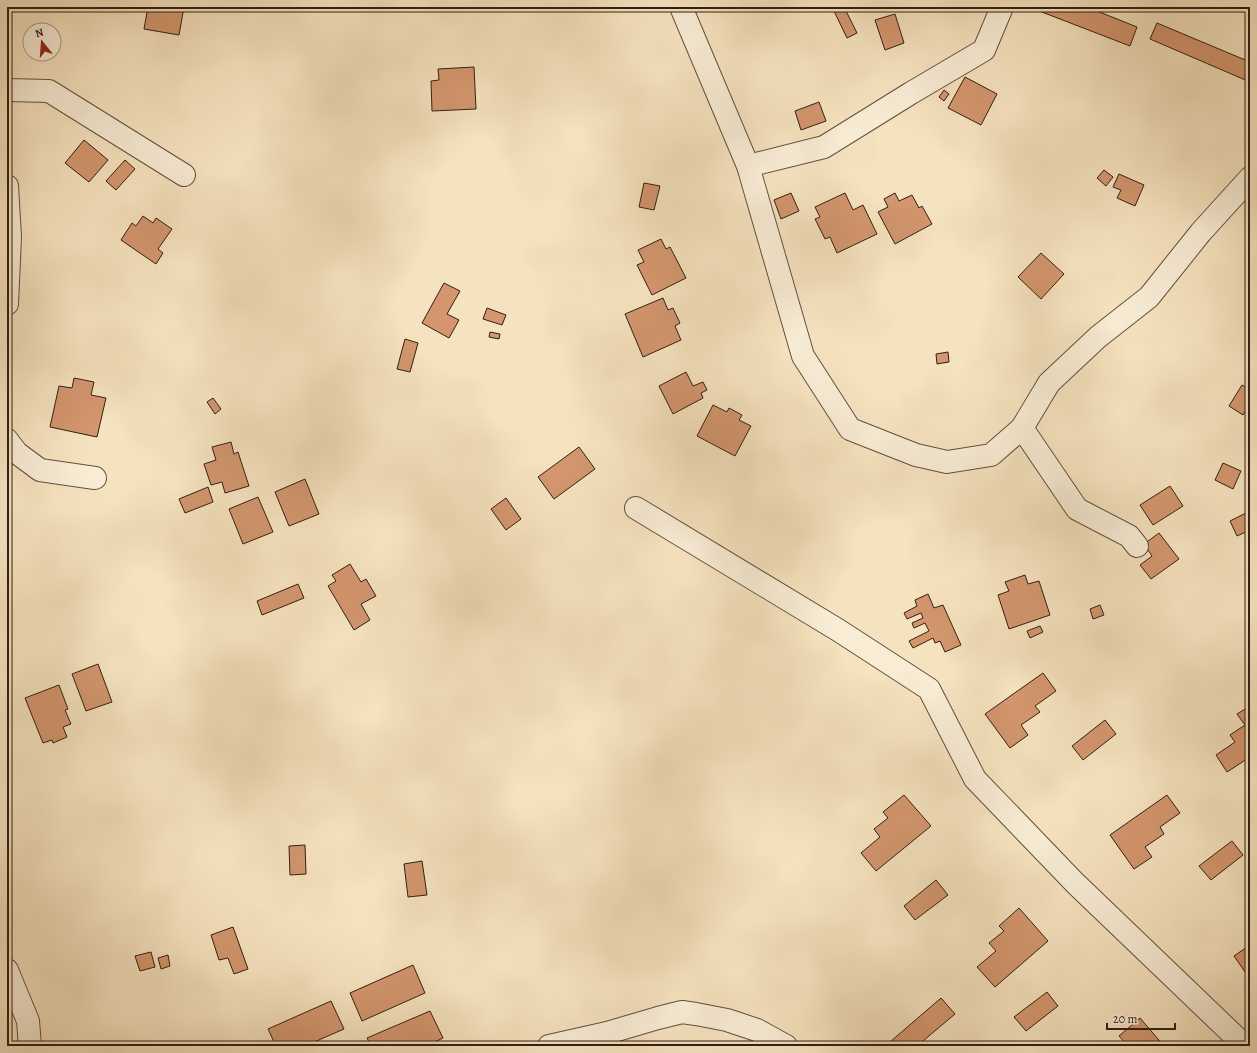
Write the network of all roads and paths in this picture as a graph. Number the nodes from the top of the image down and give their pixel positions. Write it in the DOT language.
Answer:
graph roads {
  1 [pos="681,7"];
  2 [pos="1002,7"];
  3 [pos="7,90"];
  4 [pos="748,166"];
  5 [pos="184,175"];
  6 [pos="1250,178"];
  7 [pos="7,186"];
  8 [pos="7,304"];
  9 [pos="1022,428"];
  10 [pos="7,440"];
  11 [pos="95,478"];
  12 [pos="636,508"];
  13 [pos="1137,546"];
  14 [pos="7,970"];
  15 [pos="30,1046"];
  16 [pos="549,1046"];
  17 [pos="786,1046"];
  18 [pos="1245,1046"];
  1 -- 4 [label="street"];
  2 -- 4 [label="street"];
  3 -- 5 [label="street"];
  4 -- 9 [label="street"];
  6 -- 9 [label="street"];
  7 -- 8 [label="street"];
  9 -- 13 [label="street"];
  10 -- 11 [label="street"];
  12 -- 18 [label="street"];
  14 -- 15 [label="street"];
  16 -- 17 [label="street"];
}
